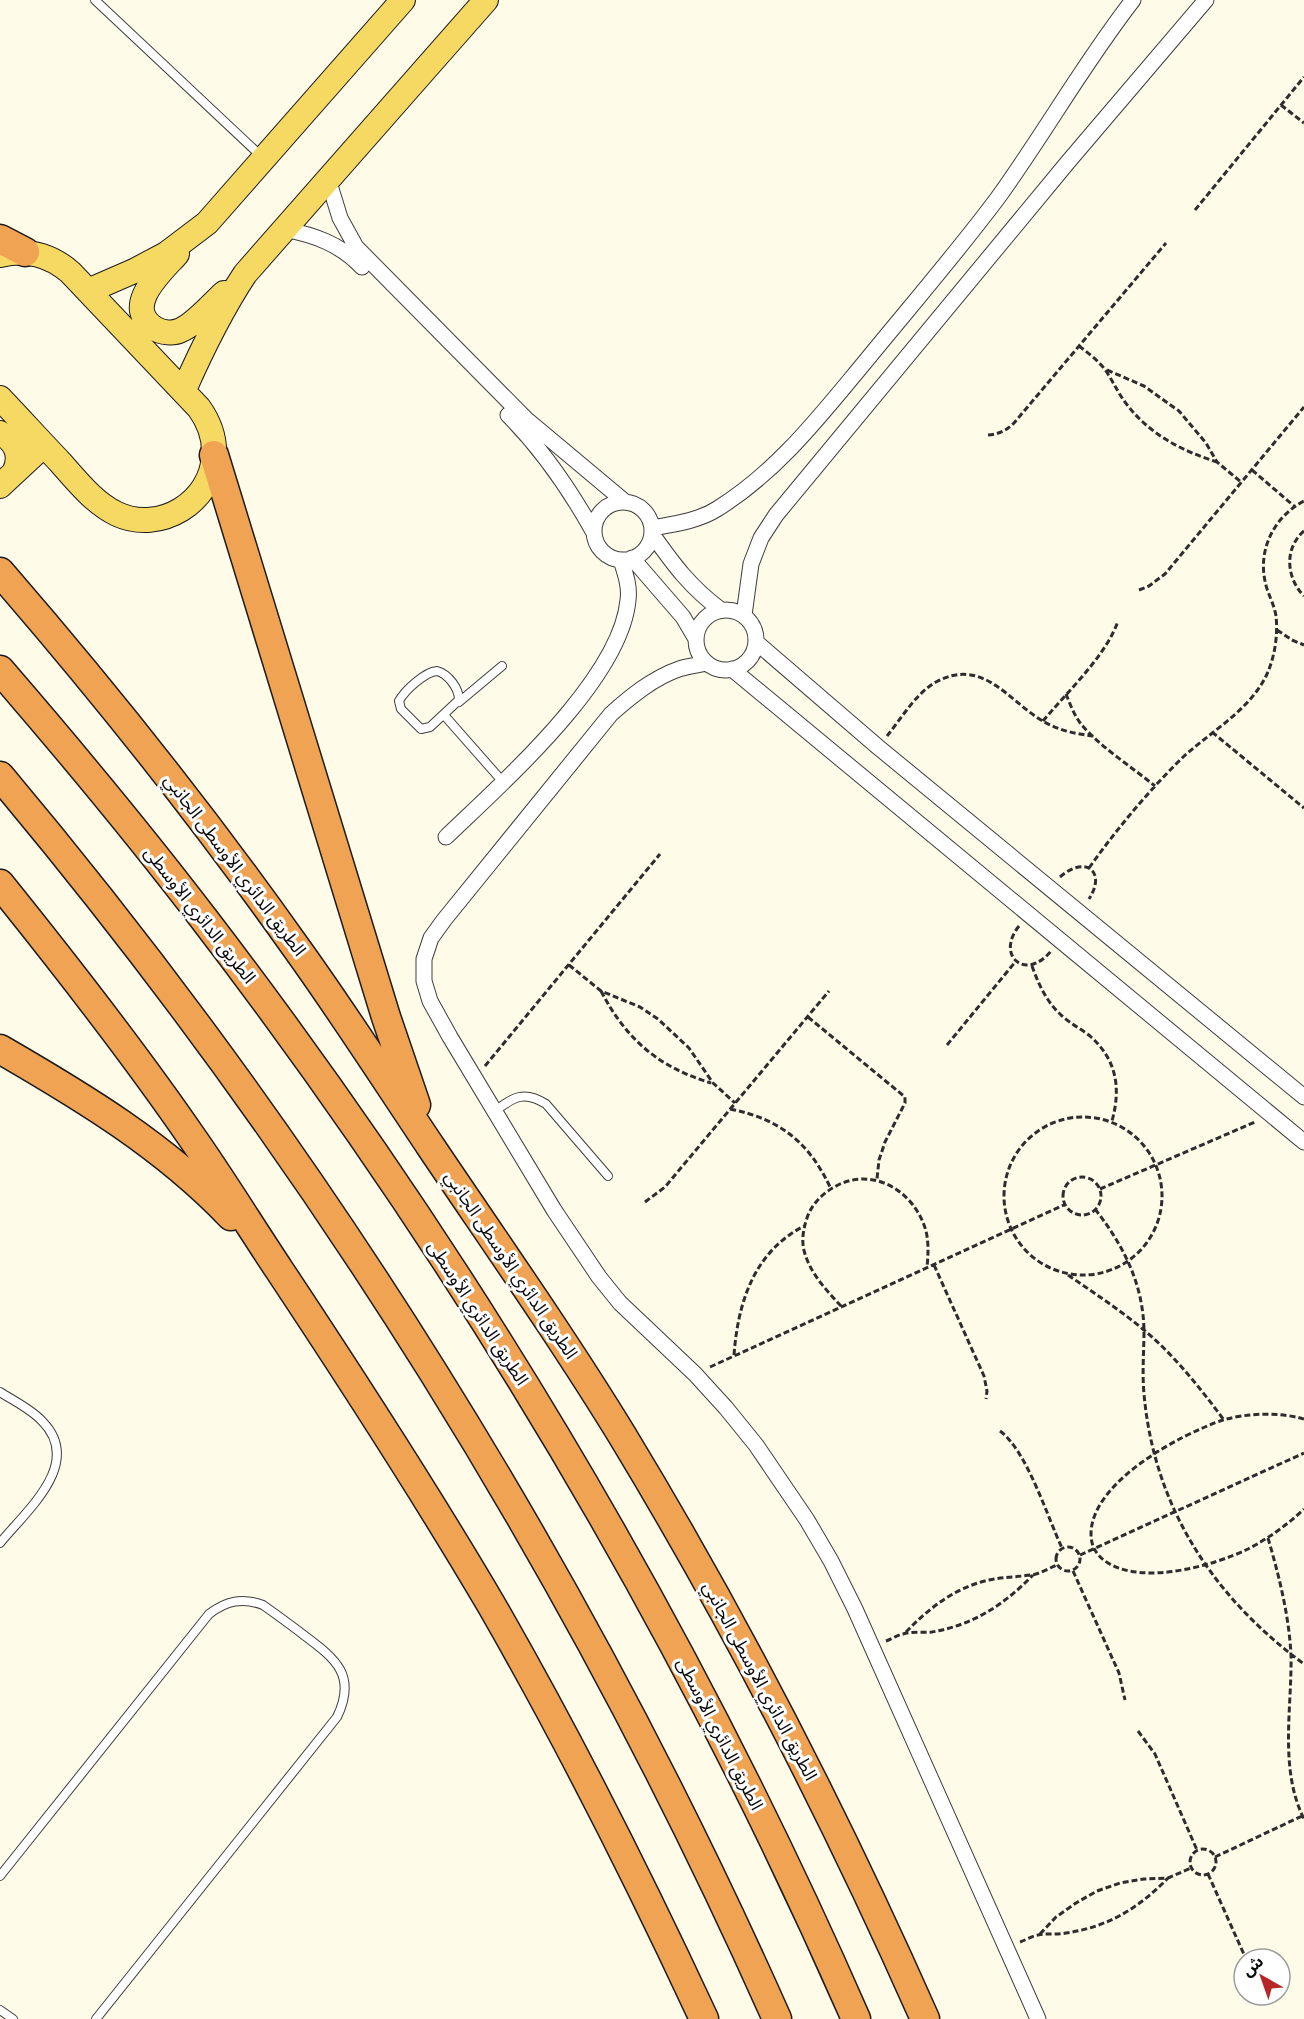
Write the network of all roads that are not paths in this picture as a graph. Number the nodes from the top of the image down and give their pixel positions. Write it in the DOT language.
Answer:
graph roads {
  1 [pos="95,0"];
  2 [pos="403,0"];
  3 [pos="486,0"];
  4 [pos="1133,0"];
  5 [pos="1206,0"];
  6 [pos="264,159"];
  7 [pos="328,179"];
  8 [pos="283,230"];
  9 [pos="192,236"];
  10 [pos="0,239"];
  11 [pos="13,254"];
  12 [pos="245,274"];
  13 [pos="88,291"];
  14 [pos="184,390"];
  15 [pos="0,398"];
  16 [pos="6,425"];
  17 [pos="44,445"];
  18 [pos="214,455"];
  19 [pos="7,479"];
  20 [pos="624,501"];
  21 [pos="593,531"];
  22 [pos="652,531"];
  23 [pos="626,559"];
  24 [pos="0,572"];
  25 [pos="721,610"];
  26 [pos="744,615"];
  27 [pos="696,639"];
  28 [pos="756,642"];
  29 [pos="707,663"];
  30 [pos="502,666"];
  31 [pos="732,669"];
  32 [pos="0,670"];
  33 [pos="458,703"];
  34 [pos="444,715"];
  35 [pos="0,776"];
  36 [pos="502,782"];
  37 [pos="446,837"];
  38 [pos="0,884"];
  39 [pos="0,1049"];
  40 [pos="1304,1097"];
  41 [pos="495,1111"];
  42 [pos="1304,1142"];
  43 [pos="434,1151"];
  44 [pos="608,1176"];
  45 [pos="276,1265"];
  46 [pos="0,1392"];
  47 [pos="0,1543"];
  48 [pos="0,1876"];
  49 [pos="0,2010"];
  50 [pos="13,2019"];
  51 [pos="96,2019"];
  52 [pos="704,2019"];
  53 [pos="777,2019"];
  54 [pos="856,2019"];
  55 [pos="925,2019"];
  56 [pos="1038,2019"];
  1 -- 6 [label="lane"];
  2 -- 6 [label="main road"];
  3 -- 7 [label="main road"];
  4 -- 22 [label="street"];
  5 -- 26 [label="street"];
  6 -- 9 [label="main road"];
  7 -- 8 [label="main road"];
  7 -- 20 [label="street"];
  8 -- 12 [label="main road"];
  8 -- 21 [label="street"];
  9 -- 12 [label="main road"];
  9 -- 13 [label="main road"];
  10 -- 11 [label="highway"];
  11 -- 13 [label="main road"];
  12 -- 14 [label="main road"];
  13 -- 14 [label="main road"];
  14 -- 18 [label="main road"];
  15 -- 16 [label="main road"];
  16 -- 17 [label="main road"];
  16 -- 19 [label="main road"];
  17 -- 18 [label="main road"];
  17 -- 19 [label="main road"];
  18 -- 43 [label="highway"];
  20 -- 21 [label="street"];
  20 -- 22 [label="street"];
  21 -- 23 [label="street"];
  22 -- 23 [label="street"];
  22 -- 25 [label="street"];
  23 -- 27 [label="street"];
  23 -- 36 [label="street"];
  24 -- 43 [label="highway, الطريق الدائري الأوسطى الجانبي"];
  25 -- 26 [label="street"];
  25 -- 27 [label="street"];
  26 -- 28 [label="street"];
  27 -- 29 [label="street"];
  28 -- 31 [label="street"];
  28 -- 40 [label="street"];
  29 -- 31 [label="street"];
  29 -- 41 [label="street"];
  30 -- 33 [label="lane"];
  31 -- 42 [label="street"];
  32 -- 54 [label="highway, الطريق الدائري الأوسطى"];
  33 -- 34 [label="lane"];
  33 -- 34 [label="lane"];
  34 -- 36 [label="lane"];
  35 -- 53 [label="highway"];
  36 -- 37 [label="street"];
  38 -- 45 [label="highway"];
  39 -- 45 [label="highway"];
  41 -- 44 [label="lane"];
  41 -- 56 [label="street"];
  43 -- 55 [label="highway, الطريق الدائري الأوسطى الجانبي"];
  45 -- 52 [label="highway"];
  46 -- 47 [label="lane"];
  48 -- 51 [label="lane"];
  49 -- 50 [label="lane"];
}
